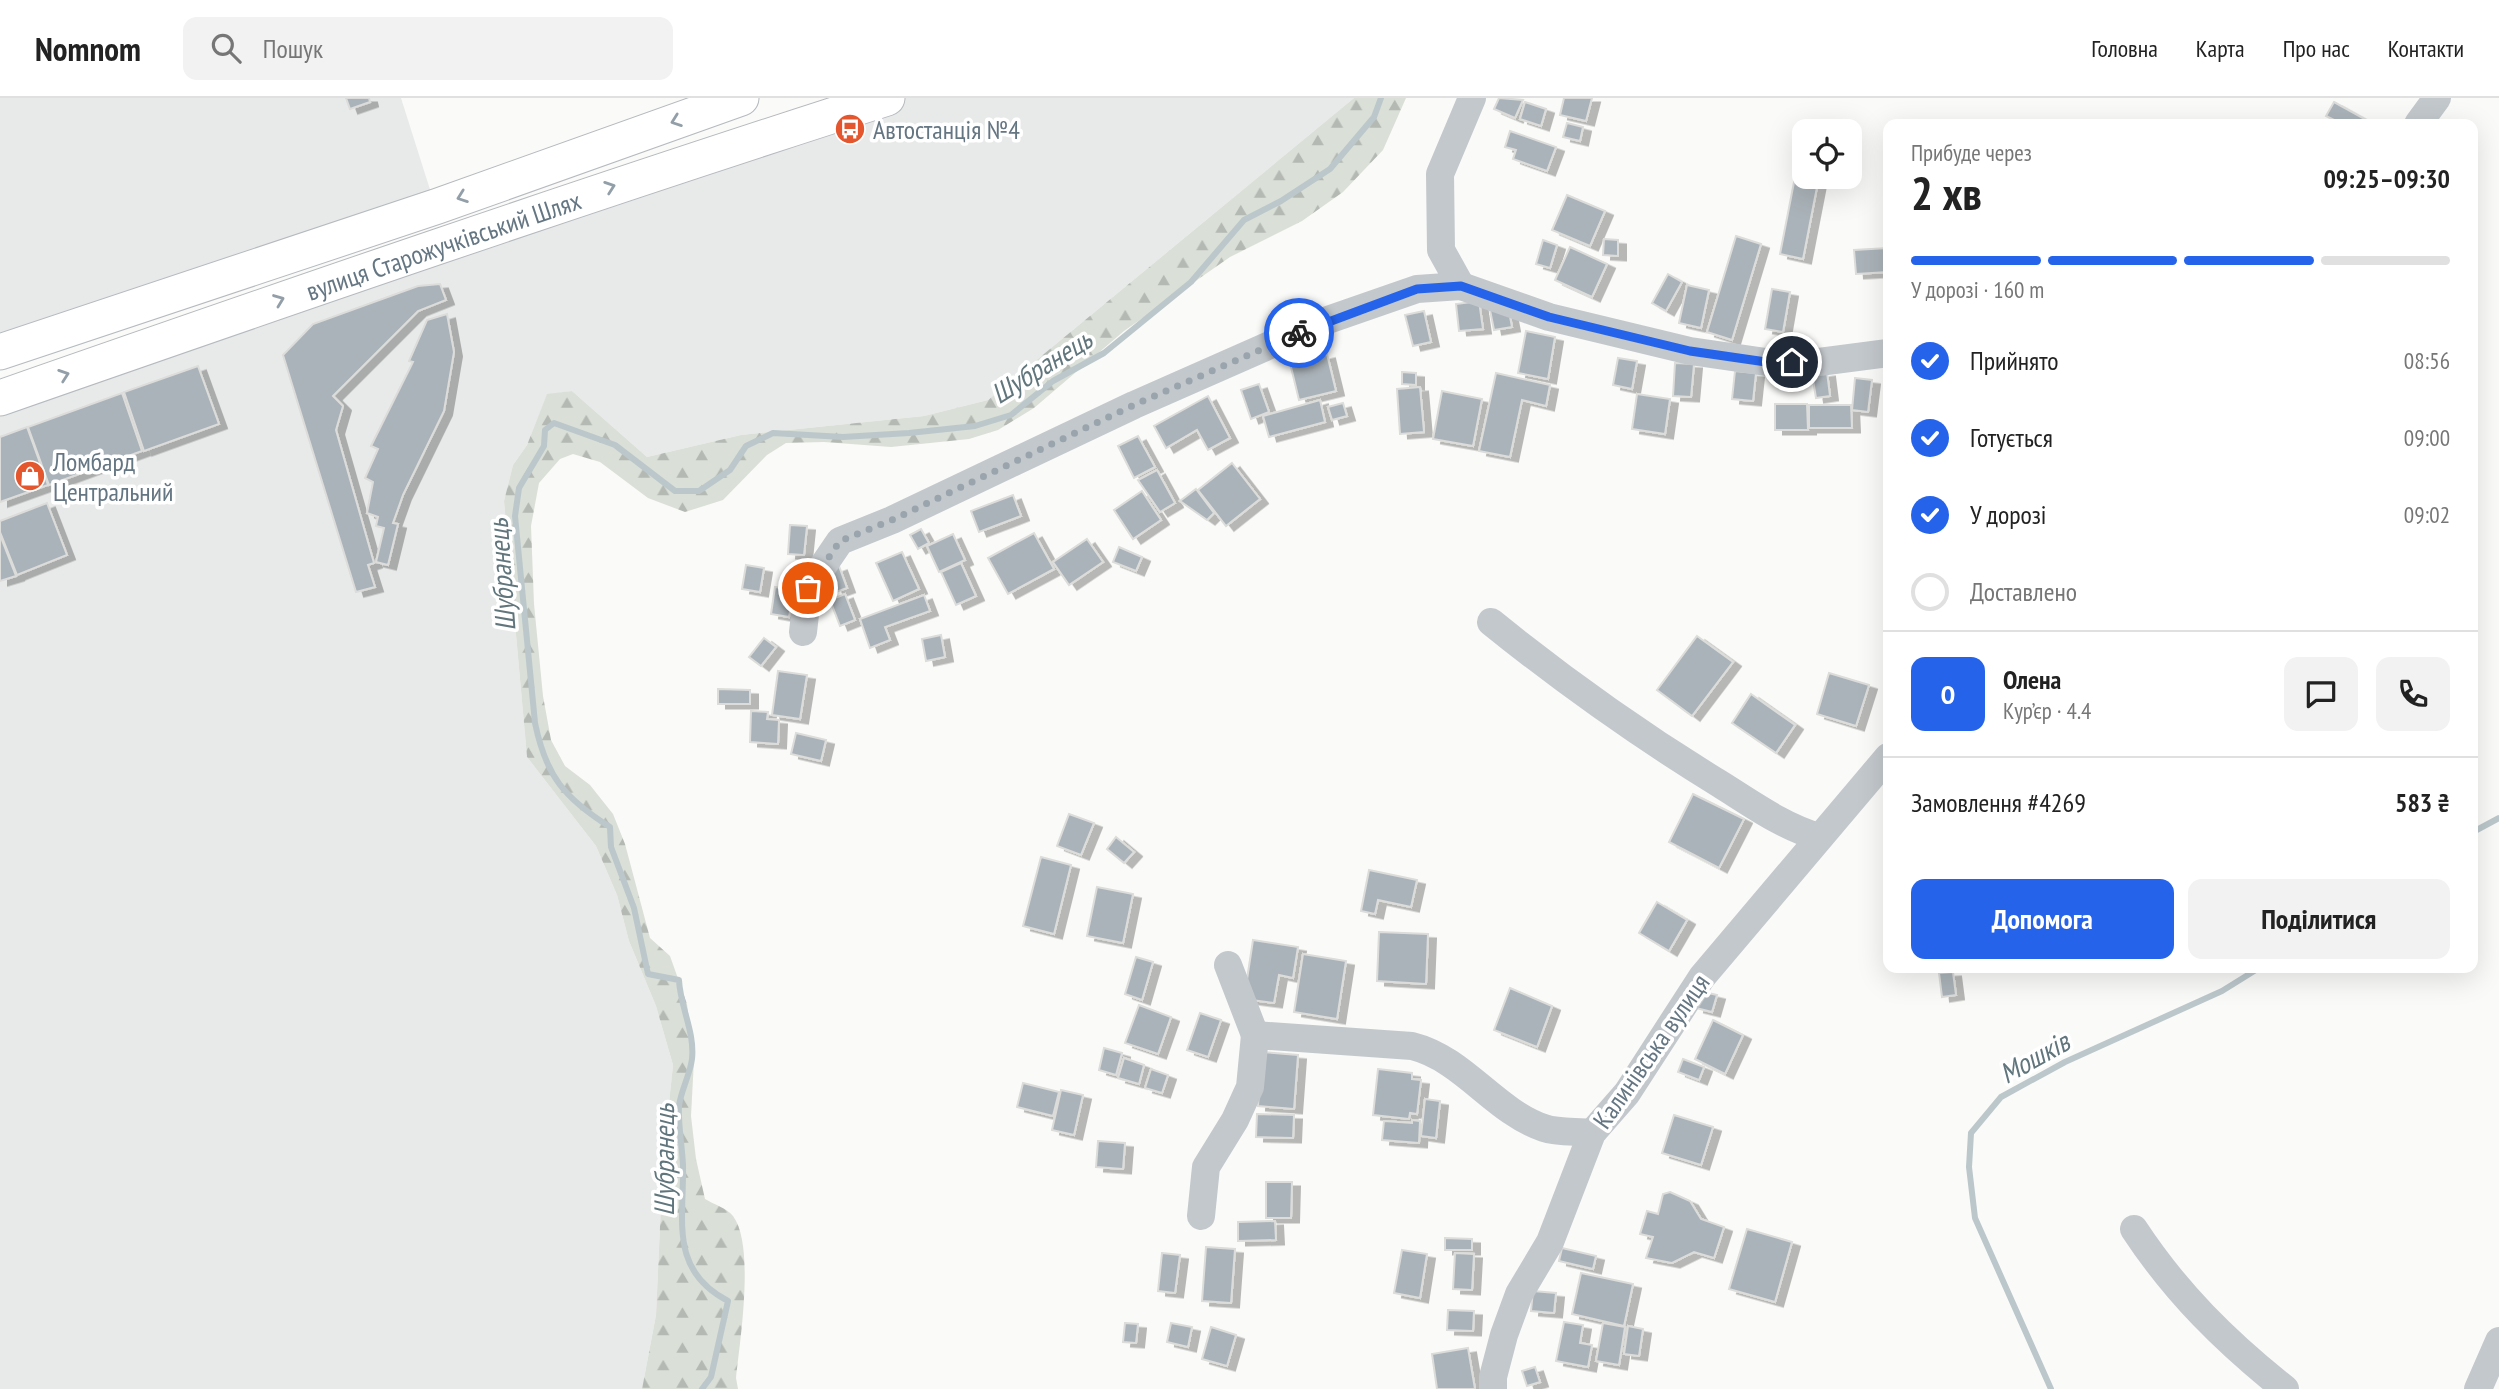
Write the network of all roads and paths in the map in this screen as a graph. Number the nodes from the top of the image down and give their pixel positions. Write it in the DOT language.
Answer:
graph roads {
  1 [pos="741,98"];
  2 [pos="887,98"];
  3 [pos="1472,98"];
  4 [pos="2437,98"];
  5 [pos="2422,119"];
  6 [pos="1461,286"];
  7 [pos="0,352"];
  8 [pos="1883,355"];
  9 [pos="0,398"];
  10 [pos="1491,622"];
  11 [pos="803,632"];
  12 [pos="1883,763"];
  13 [pos="1819,837"];
  14 [pos="1228,965"];
  15 [pos="1255,1035"];
  16 [pos="1592,1133"];
  17 [pos="1200,1216"];
  18 [pos="2134,1229"];
  19 [pos="2499,1341"];
  20 [pos="1493,1389"];
  21 [pos="2285,1389"];
  22 [pos="2477,1389"];
  1 -- 7 [label="main road, вулиця Старожучківський Шлях, one-way"];
  9 -- 2 [label="main road, вулиця Старожучківський Шлях, one-way"];
  3 -- 6 [label="street"];
  4 -- 5 [label="street"];
  6 -- 8 [label="street"];
  6 -- 11 [label="street"];
  10 -- 13 [label="street"];
  12 -- 13 [label="street, Калинівська вулиця"];
  13 -- 16 [label="street, Калинівська вулиця"];
  14 -- 15 [label="street"];
  15 -- 16 [label="street"];
  15 -- 17 [label="street"];
  16 -- 20 [label="street, Калинівська вулиця"];
  18 -- 21 [label="street"];
  19 -- 22 [label="street"];
}
